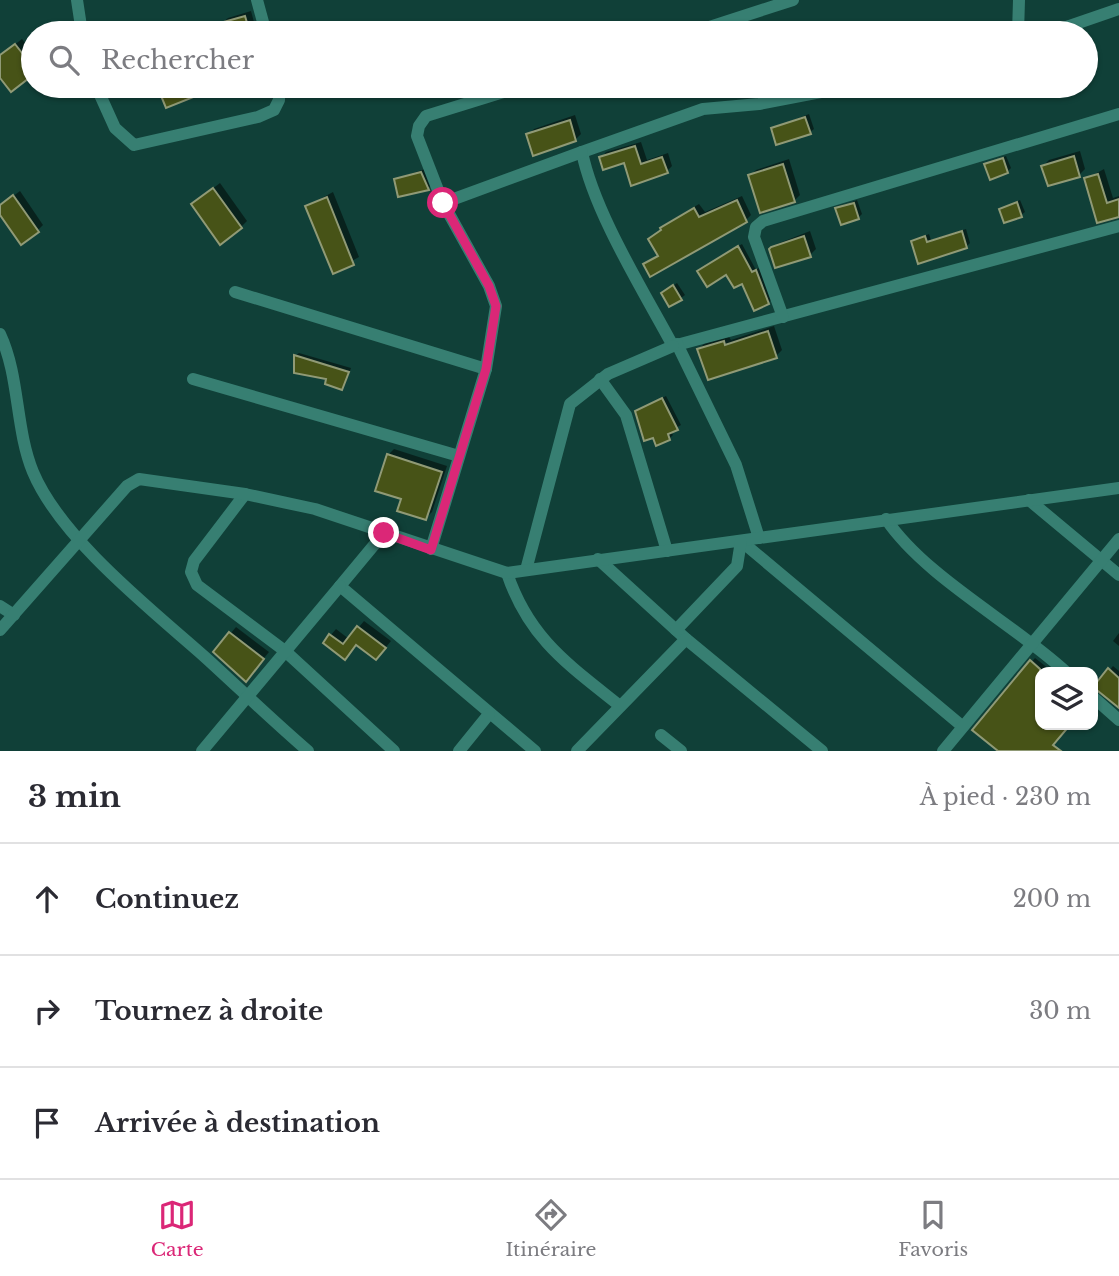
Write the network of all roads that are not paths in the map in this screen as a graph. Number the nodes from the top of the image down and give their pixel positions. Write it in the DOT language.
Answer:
graph roads {
  1 [pos="77,0"];
  2 [pos="257,0"];
  3 [pos="793,0"];
  4 [pos="1019,0"];
  5 [pos="1117,10"];
  6 [pos="80,21"];
  7 [pos="263,21"];
  8 [pos="728,21"];
  9 [pos="1018,21"];
  10 [pos="1084,21"];
  11 [pos="101,98"];
  12 [pos="279,98"];
  13 [pos="484,98"];
  14 [pos="790,98"];
  15 [pos="1119,114"];
  16 [pos="582,152"];
  17 [pos="443,203"];
  18 [pos="1119,226"];
  19 [pos="234,292"];
  20 [pos="783,317"];
  21 [pos="2,343"];
  22 [pos="675,345"];
  23 [pos="486,369"];
  24 [pos="193,379"];
  25 [pos="600,379"];
  26 [pos="459,456"];
  27 [pos="1119,488"];
  28 [pos="245,494"];
  29 [pos="1029,500"];
  30 [pos="886,519"];
  31 [pos="384,533"];
  32 [pos="759,538"];
  33 [pos="1119,539"];
  34 [pos="79,540"];
  35 [pos="741,541"];
  36 [pos="431,550"];
  37 [pos="667,551"];
  38 [pos="598,559"];
  39 [pos="1101,561"];
  40 [pos="526,570"];
  41 [pos="507,573"];
  42 [pos="1119,575"];
  43 [pos="340,586"];
  44 [pos="0,606"];
  45 [pos="14,615"];
  46 [pos="0,630"];
  47 [pos="681,634"];
  48 [pos="1034,643"];
  49 [pos="285,652"];
  50 [pos="1060,667"];
  51 [pos="248,696"];
  52 [pos="1098,701"];
  53 [pos="620,706"];
  54 [pos="489,714"];
  55 [pos="1119,720"];
  56 [pos="962,726"];
  57 [pos="661,735"];
  58 [pos="202,751"];
  59 [pos="308,751"];
  60 [pos="394,751"];
  61 [pos="459,751"];
  62 [pos="535,751"];
  63 [pos="577,751"];
  64 [pos="681,751"];
  65 [pos="822,751"];
  66 [pos="943,751"];
  1 -- 6 [label="street"];
  2 -- 7 [label="street"];
  3 -- 8 [label="street"];
  4 -- 9 [label="street"];
  5 -- 10 [label="street"];
  11 -- 12 [label="street"];
  13 -- 17 [label="street"];
  14 -- 16 [label="street"];
  15 -- 20 [label="street"];
  16 -- 17 [label="street"];
  16 -- 22 [label="street"];
  17 -- 23 [label="street"];
  18 -- 20 [label="street"];
  19 -- 23 [label="street"];
  20 -- 22 [label="street"];
  21 -- 34 [label="street"];
  22 -- 25 [label="street"];
  22 -- 32 [label="street"];
  23 -- 26 [label="street"];
  24 -- 26 [label="street"];
  25 -- 37 [label="street"];
  25 -- 40 [label="street"];
  26 -- 36 [label="street"];
  27 -- 29 [label="street"];
  28 -- 31 [label="street"];
  28 -- 34 [label="street"];
  28 -- 49 [label="street"];
  29 -- 30 [label="street"];
  29 -- 39 [label="street"];
  30 -- 32 [label="street"];
  30 -- 48 [label="street"];
  31 -- 36 [label="street"];
  31 -- 43 [label="street"];
  32 -- 35 [label="street"];
  33 -- 39 [label="street"];
  34 -- 45 [label="street"];
  34 -- 51 [label="street"];
  35 -- 37 [label="street"];
  35 -- 47 [label="street"];
  35 -- 56 [label="street"];
  36 -- 41 [label="street"];
  37 -- 38 [label="street"];
  38 -- 40 [label="street"];
  38 -- 47 [label="street"];
  39 -- 42 [label="street"];
  39 -- 48 [label="street"];
  40 -- 41 [label="street"];
  41 -- 53 [label="street"];
  43 -- 49 [label="street"];
  43 -- 54 [label="street"];
  44 -- 45 [label="street"];
  45 -- 46 [label="street"];
  47 -- 53 [label="street"];
  47 -- 65 [label="street"];
  48 -- 50 [label="street"];
  48 -- 56 [label="street"];
  49 -- 51 [label="street"];
  49 -- 60 [label="street"];
  51 -- 58 [label="street"];
  51 -- 59 [label="street"];
  52 -- 55 [label="street"];
  53 -- 63 [label="street"];
  54 -- 61 [label="street"];
  54 -- 62 [label="street"];
  56 -- 66 [label="street"];
  57 -- 64 [label="street"];
}
